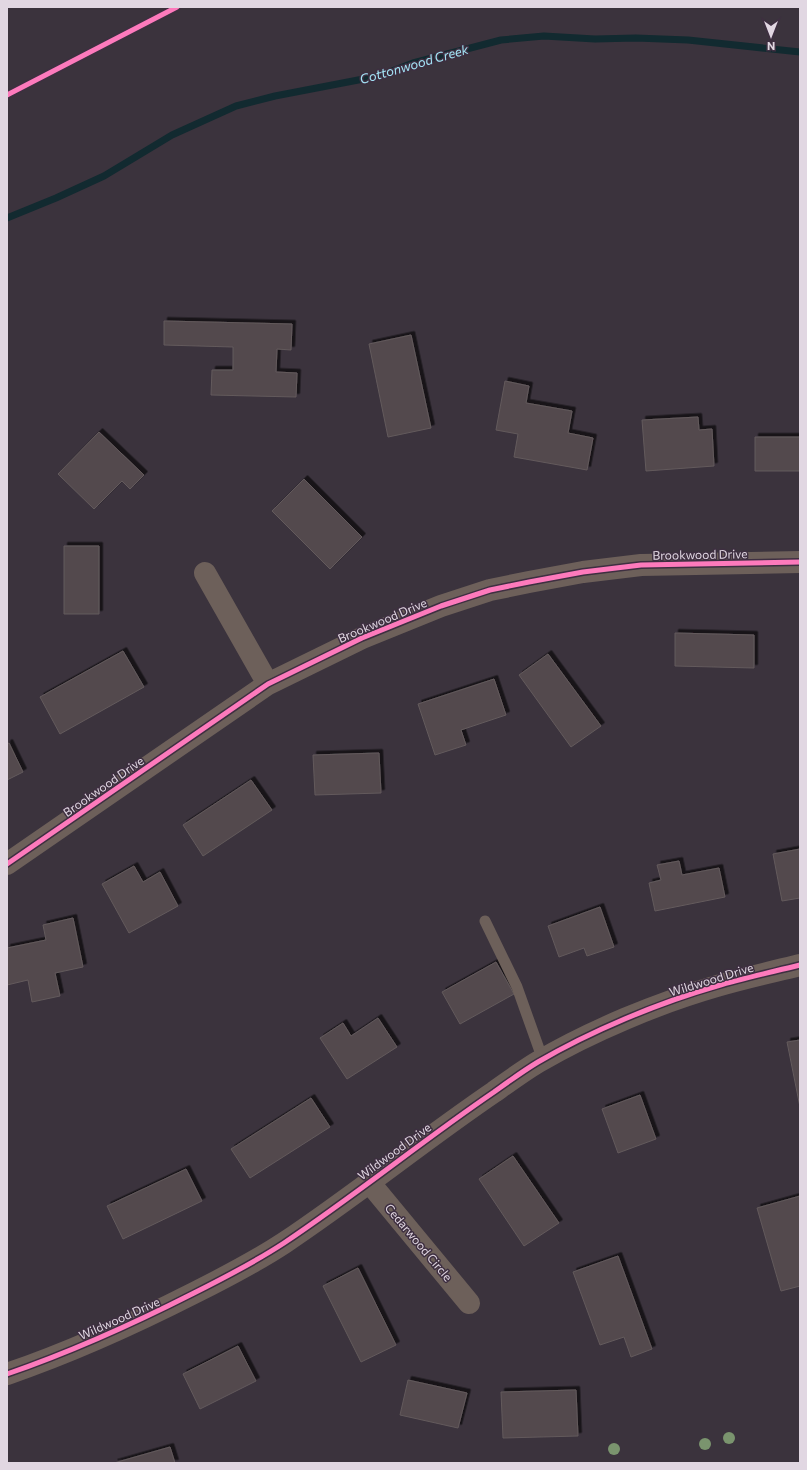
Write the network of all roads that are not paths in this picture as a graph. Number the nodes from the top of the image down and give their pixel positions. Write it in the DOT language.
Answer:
graph roads {
  1 [pos="800,562"];
  2 [pos="205,573"];
  3 [pos="268,684"];
  4 [pos="7,864"];
  5 [pos="485,921"];
  6 [pos="800,965"];
  7 [pos="543,1060"];
  8 [pos="369,1182"];
  9 [pos="469,1303"];
  10 [pos="7,1374"];
  1 -- 3 [label="street, Brookwood Drive"];
  2 -- 3 [label="street"];
  3 -- 4 [label="street, Brookwood Drive"];
  5 -- 7 [label="lane"];
  6 -- 7 [label="street, Wildwood Drive"];
  7 -- 8 [label="street, Wildwood Drive"];
  8 -- 9 [label="street, Cedarwood Circle"];
  8 -- 10 [label="street, Wildwood Drive"];
}
